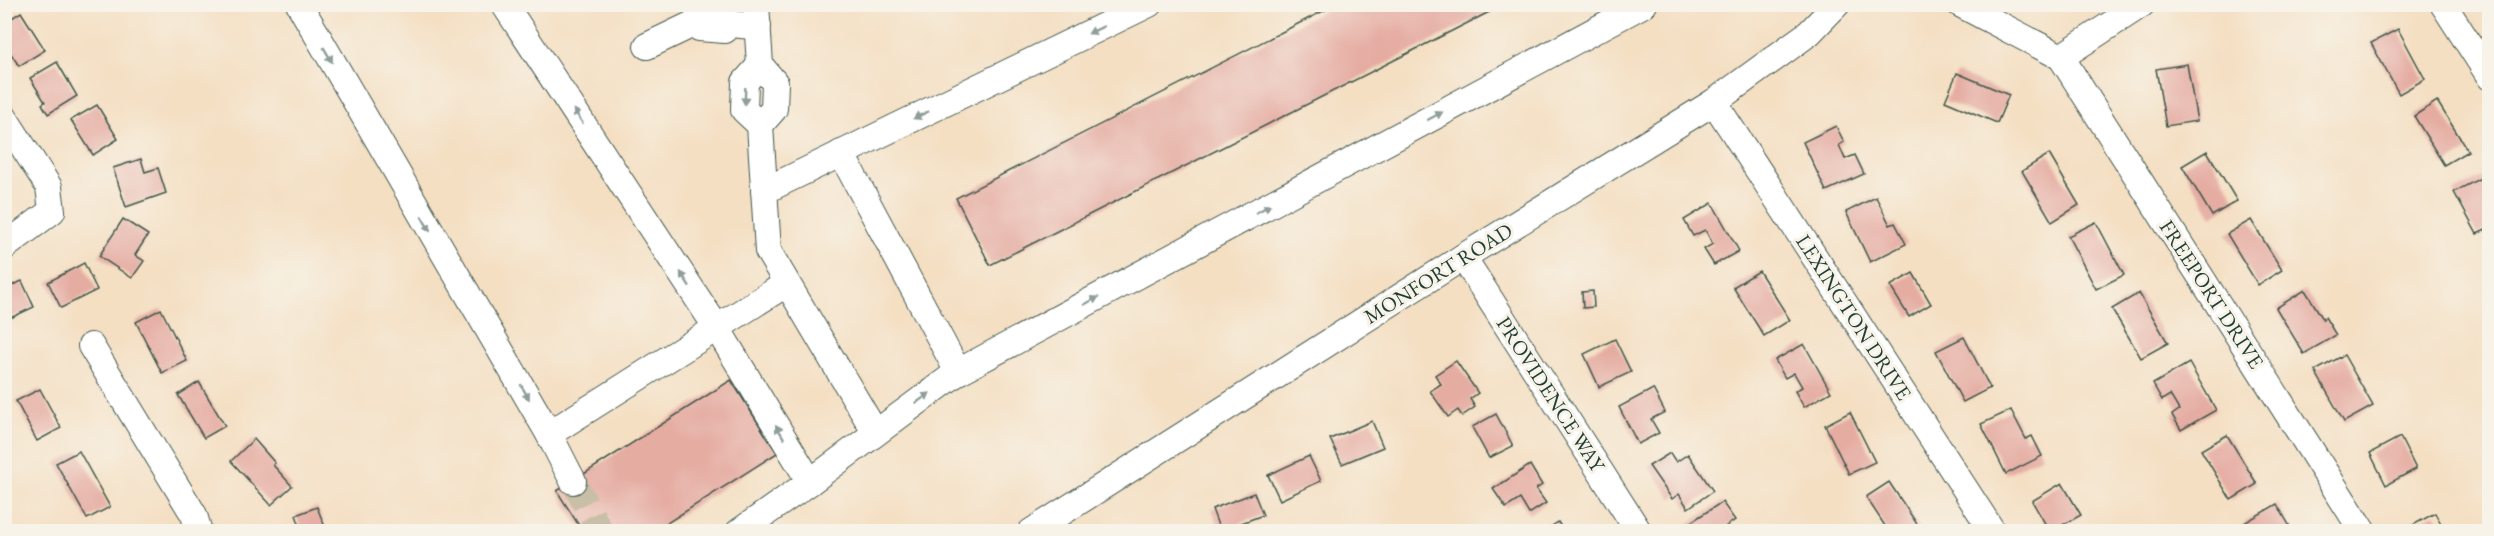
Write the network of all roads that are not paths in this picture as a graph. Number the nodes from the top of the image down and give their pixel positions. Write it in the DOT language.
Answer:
graph roads {
  1 [pos="299,4"];
  2 [pos="504,4"];
  3 [pos="1149,4"];
  4 [pos="1644,4"];
  5 [pos="1837,4"];
  6 [pos="1960,4"];
  7 [pos="2142,4"];
  8 [pos="2443,4"];
  9 [pos="757,15"];
  10 [pos="647,46"];
  11 [pos="2061,57"];
  12 [pos="2490,77"];
  13 [pos="1714,102"];
  14 [pos="4,117"];
  15 [pos="841,153"];
  16 [pos="764,191"];
  17 [pos="4,247"];
  18 [pos="1463,257"];
  19 [pos="786,284"];
  20 [pos="717,328"];
  21 [pos="91,346"];
  22 [pos="958,372"];
  23 [pos="875,432"];
  24 [pos="549,434"];
  25 [pos="573,481"];
  26 [pos="810,482"];
  27 [pos="199,531"];
  28 [pos="739,531"];
  29 [pos="1031,531"];
  30 [pos="1639,531"];
  31 [pos="1993,531"];
  32 [pos="2363,531"];
  1 -- 24 [label="street, one-way"];
  20 -- 2 [label="street, one-way"];
  3 -- 15 [label="street, one-way"];
  22 -- 4 [label="street, one-way"];
  5 -- 13 [label="street, MONFORT ROAD"];
  6 -- 11 [label="street"];
  7 -- 11 [label="street"];
  8 -- 12 [label="street"];
  9 -- 10 [label="street"];
  9 -- 16 [label="street"];
  11 -- 32 [label="street, FREEPORT DRIVE"];
  13 -- 18 [label="street, MONFORT ROAD"];
  13 -- 31 [label="street, LEXINGTON DRIVE"];
  14 -- 17 [label="street"];
  15 -- 16 [label="street"];
  15 -- 22 [label="street"];
  16 -- 19 [label="street"];
  18 -- 29 [label="street, MONFORT ROAD"];
  18 -- 30 [label="street, PROVIDENCE WAY"];
  19 -- 20 [label="street"];
  19 -- 23 [label="street"];
  20 -- 24 [label="street"];
  26 -- 20 [label="street, one-way"];
  21 -- 27 [label="street"];
  23 -- 22 [label="street, one-way"];
  23 -- 26 [label="street"];
  24 -- 25 [label="street"];
  26 -- 28 [label="street"];
}
